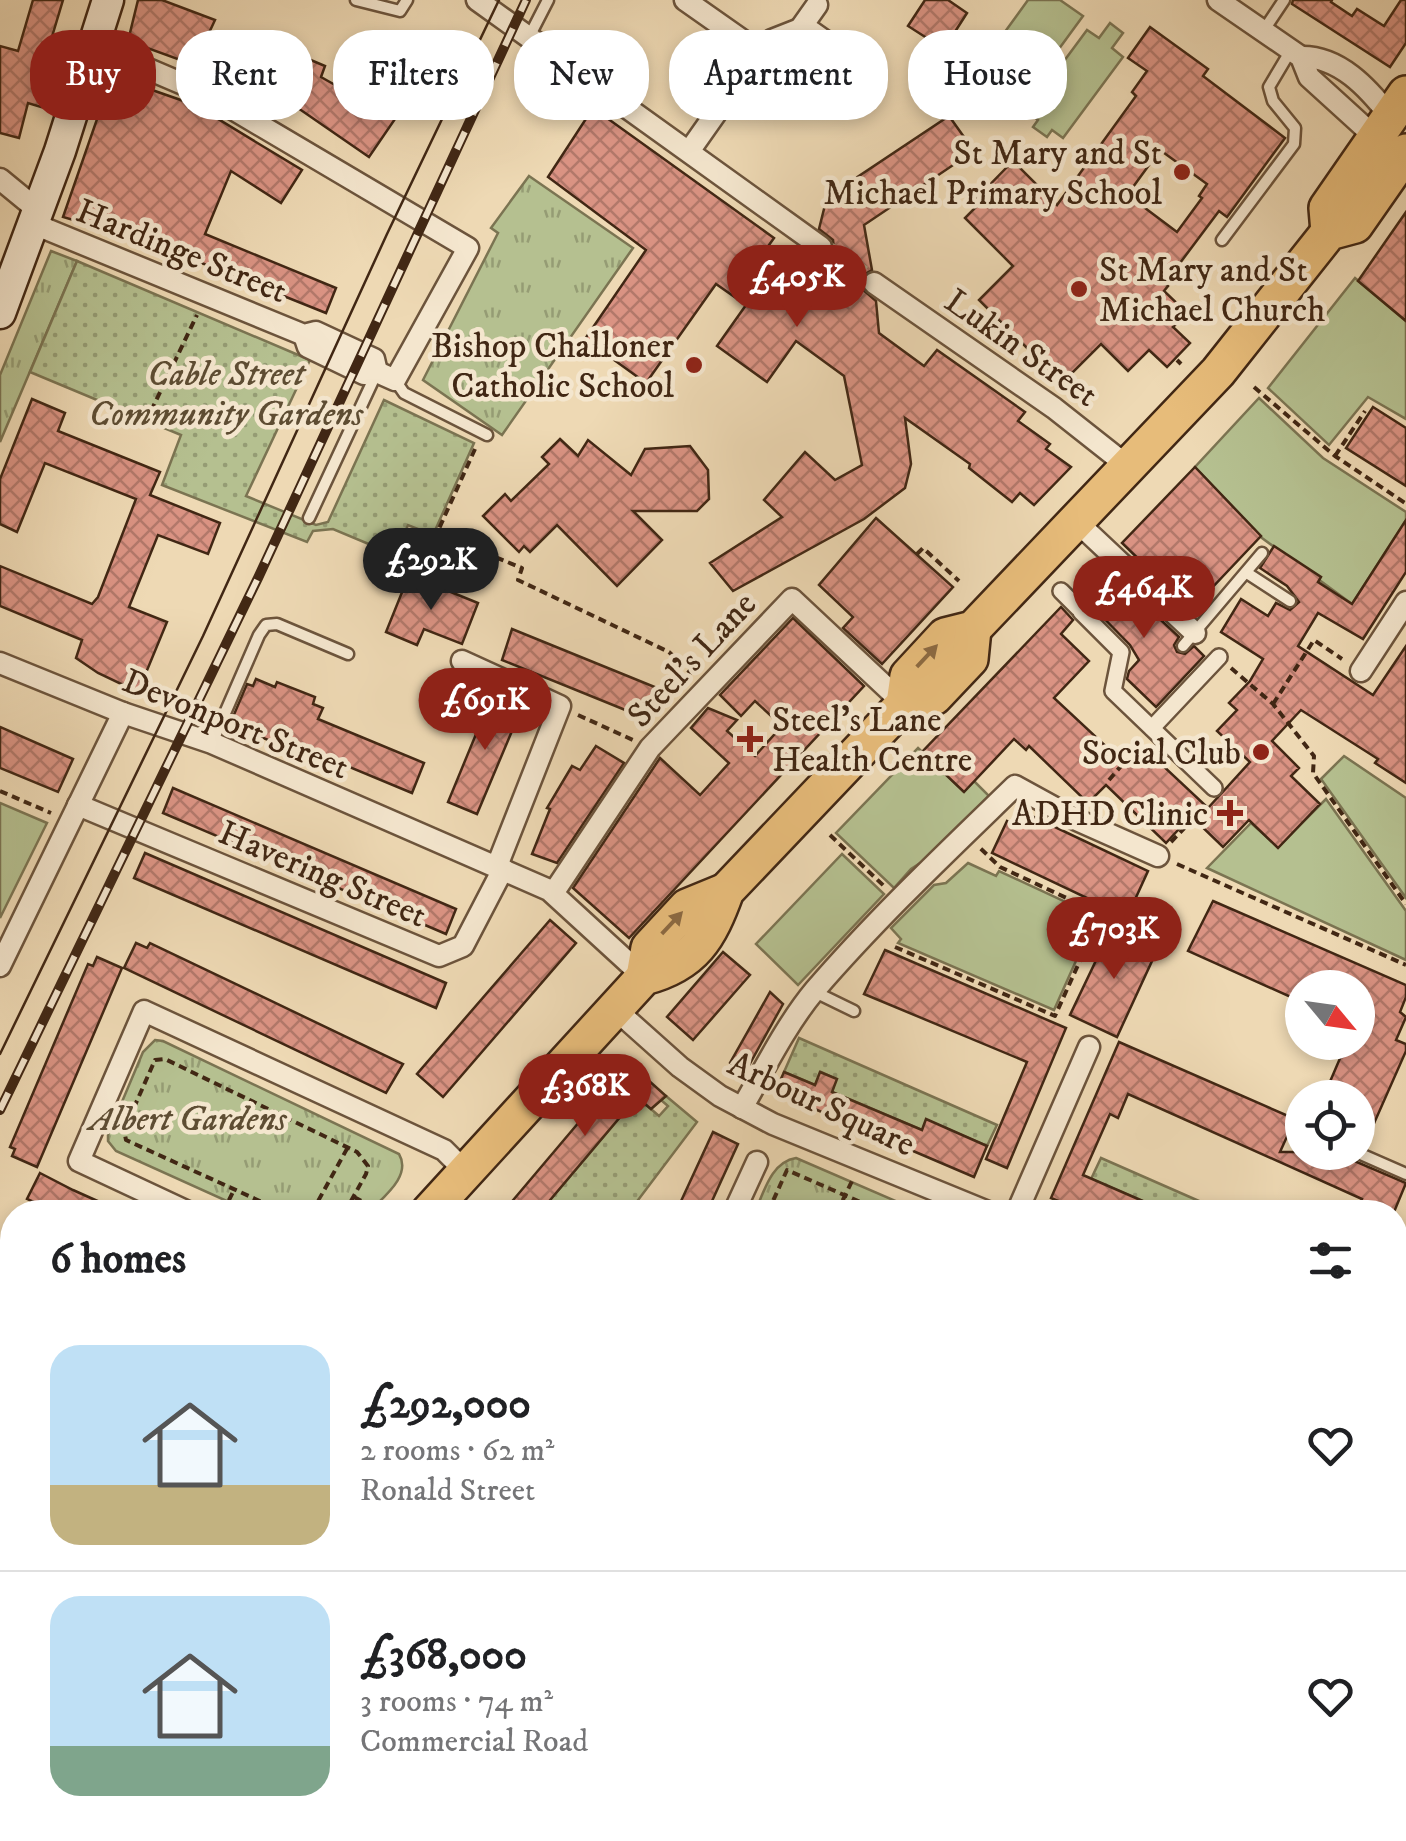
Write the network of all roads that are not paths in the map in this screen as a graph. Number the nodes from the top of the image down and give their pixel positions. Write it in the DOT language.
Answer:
graph roads {
  1 [pos="108,0"];
  2 [pos="356,0"];
  3 [pos="408,0"];
  4 [pos="477,0"];
  5 [pos="548,0"];
  6 [pos="685,0"];
  7 [pos="1218,0"];
  8 [pos="1284,0"];
  9 [pos="817,4"];
  10 [pos="800,29"];
  11 [pos="99,30"];
  12 [pos="519,30"];
  13 [pos="533,30"];
  14 [pos="728,30"];
  15 [pos="804,30"];
  16 [pos="1264,30"];
  17 [pos="1296,53"];
  18 [pos="156,72"];
  19 [pos="69,120"];
  20 [pos="647,120"];
  21 [pos="711,120"];
  22 [pos="1394,125"];
  23 [pos="690,150"];
  24 [pos="0,179"];
  25 [pos="37,215"];
  26 [pos="1222,240"];
  27 [pos="821,246"];
  28 [pos="874,283"];
  29 [pos="0,313"];
  30 [pos="386,376"];
  31 [pos="482,438"];
  32 [pos="1130,468"];
  33 [pos="309,518"];
  34 [pos="1077,522"];
  35 [pos="1262,552"];
  36 [pos="1247,573"];
  37 [pos="1061,591"];
  38 [pos="1290,601"];
  39 [pos="1406,602"];
  40 [pos="1189,640"];
  41 [pos="348,654"];
  42 [pos="1218,657"];
  43 [pos="462,661"];
  44 [pos="0,663"];
  45 [pos="1361,671"];
  46 [pos="904,704"];
  47 [pos="123,713"];
  48 [pos="1152,728"];
  49 [pos="212,743"];
  50 [pos="1214,788"];
  51 [pos="73,813"];
  52 [pos="1158,856"];
  53 [pos="500,868"];
  54 [pos="554,892"];
  55 [pos="0,966"];
  56 [pos="644,978"];
  57 [pos="814,992"];
  58 [pos="615,1009"];
  59 [pos="854,1012"];
  60 [pos="1089,1047"];
  61 [pos="742,1108"];
  62 [pos="1375,1160"];
  63 [pos="757,1162"];
  64 [pos="466,1171"];
  65 [pos="1406,1174"];
  66 [pos="162,1200"];
  67 [pos="440,1200"];
  68 [pos="740,1200"];
  69 [pos="935,1200"];
  70 [pos="1022,1200"];
  1 -- 11 [label="main road"];
  2 -- 3 [label="lane"];
  4 -- 12 [label="street"];
  5 -- 13 [label="lane"];
  6 -- 14 [label="street"];
  7 -- 16 [label="street"];
  8 -- 16 [label="lane"];
  9 -- 10 [label="street"];
  10 -- 15 [label="street"];
  16 -- 17 [label="street"];
  17 -- 22 [label="street"];
  17 -- 26 [label="lane"];
  18 -- 30 [label="street"];
  19 -- 25 [label="main road"];
  20 -- 23 [label="street"];
  21 -- 23 [label="street"];
  22 -- 32 [label="highway"];
  23 -- 27 [label="street"];
  24 -- 25 [label="street, Hardinge Street"];
  25 -- 29 [label="main road"];
  25 -- 30 [label="street, Hardinge Street"];
  28 -- 32 [label="street, Lukin Street"];
  30 -- 31 [label="lane"];
  30 -- 33 [label="lane"];
  32 -- 34 [label="highway"];
  34 -- 40 [label="street"];
  34 -- 46 [label="highway"];
  35 -- 36 [label="lane"];
  36 -- 38 [label="lane"];
  36 -- 40 [label="lane"];
  37 -- 48 [label="street"];
  39 -- 45 [label="street"];
  41 -- 49 [label="lane"];
  42 -- 48 [label="street"];
  43 -- 53 [label="street, Havering Street"];
  44 -- 47 [label="street, Devonport Street"];
  46 -- 54 [label="street, Steel's Lane"];
  46 -- 56 [label="highway"];
  47 -- 49 [label="street, Devonport Street"];
  47 -- 51 [label="street"];
  48 -- 50 [label="street"];
  49 -- 53 [label="street, Devonport Street"];
  51 -- 53 [label="street, Havering Street"];
  51 -- 55 [label="street"];
  52 -- 57 [label="street"];
  53 -- 54 [label="street, Devonport Street"];
  54 -- 56 [label="street, Devonport Street"];
  56 -- 58 [label="highway"];
  57 -- 59 [label="lane"];
  57 -- 61 [label="street"];
  58 -- 61 [label="street, Arbour Square"];
  58 -- 64 [label="highway"];
  60 -- 70 [label="street"];
  61 -- 69 [label="street, Arbour Square"];
  62 -- 65 [label="lane"];
  63 -- 68 [label="street"];
  64 -- 66 [label="street"];
  64 -- 67 [label="highway"];
}
